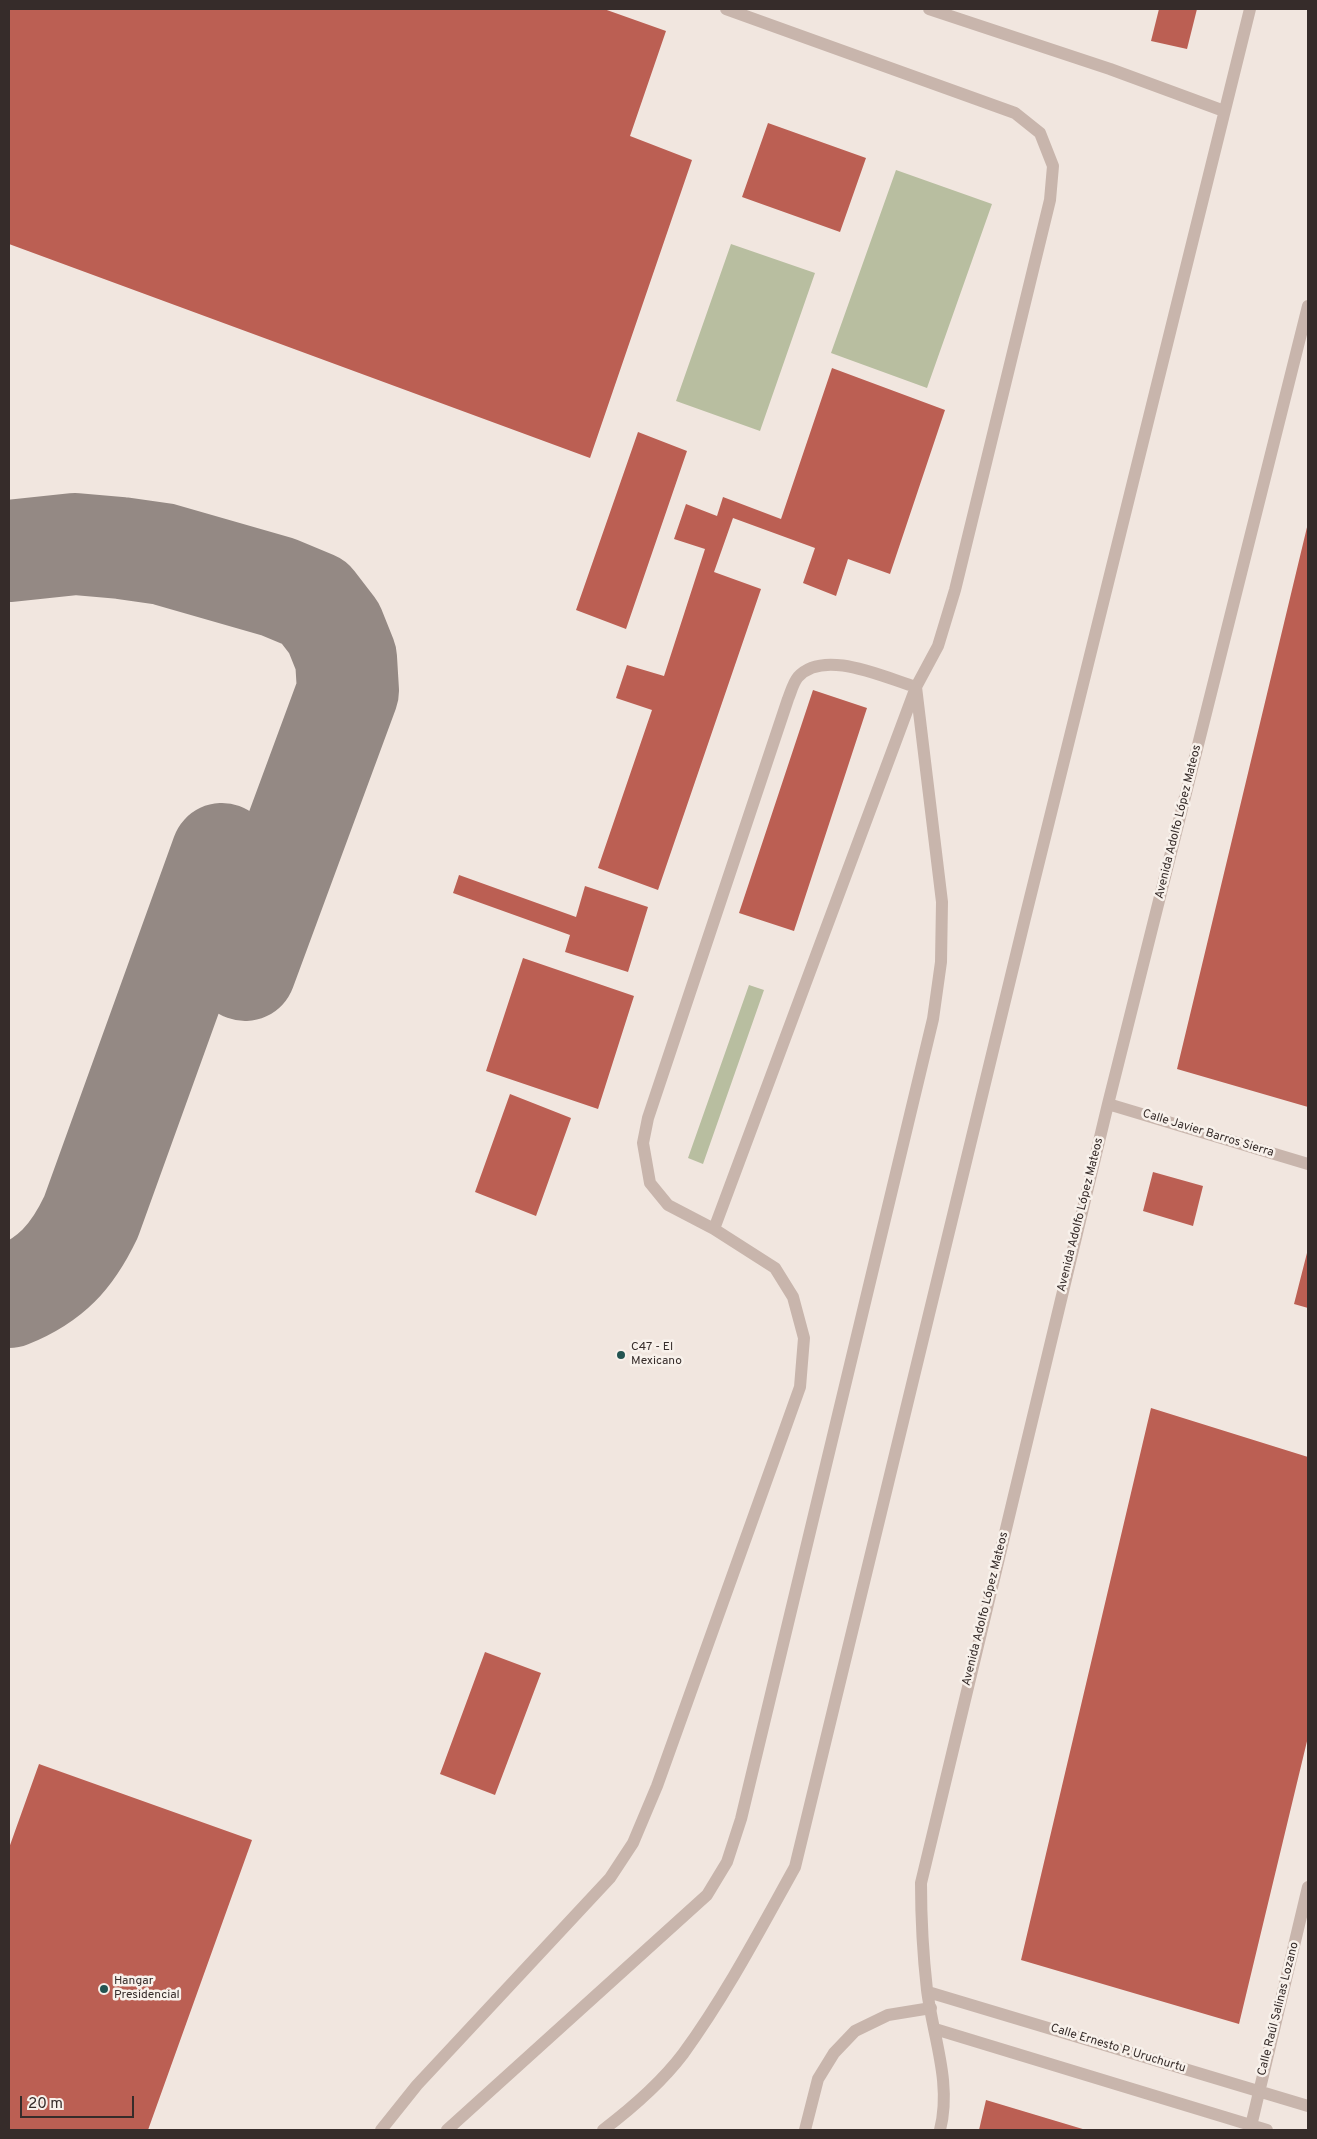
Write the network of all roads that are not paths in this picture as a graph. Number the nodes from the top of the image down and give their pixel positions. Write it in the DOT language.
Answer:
graph roads {
  1 [pos="726,9"];
  2 [pos="929,9"];
  3 [pos="1250,9"];
  4 [pos="1224,110"];
  5 [pos="1308,306"];
  6 [pos="916,687"];
  7 [pos="1108,1104"];
  8 [pos="1308,1164"];
  9 [pos="714,1229"];
  10 [pos="1308,1888"];
  11 [pos="928,1992"];
  12 [pos="931,2008"];
  13 [pos="935,2029"];
  14 [pos="1259,2091"];
  15 [pos="1308,2106"];
  16 [pos="1251,2128"];
  17 [pos="381,2130"];
  18 [pos="447,2130"];
  19 [pos="603,2130"];
  20 [pos="805,2130"];
  21 [pos="940,2130"];
  22 [pos="1267,2130"];
  1 -- 6 [label="street"];
  2 -- 4 [label="street"];
  3 -- 4 [label="street"];
  4 -- 19 [label="street"];
  5 -- 7 [label="street, Avenida Adolfo López Mateos"];
  6 -- 9 [label="street"];
  6 -- 9 [label="street"];
  6 -- 18 [label="street"];
  7 -- 8 [label="street, Calle Javier Barros Sierra"];
  7 -- 11 [label="street, Avenida Adolfo López Mateos"];
  9 -- 17 [label="street"];
  10 -- 14 [label="street, Calle Raúl Salinas Lozano"];
  11 -- 12 [label="street, Avenida Adolfo López Mateos"];
  11 -- 14 [label="street, Calle Ernesto P. Uruchurtu"];
  12 -- 13 [label="street, Avenida Adolfo López Mateos"];
  12 -- 20 [label="street"];
  13 -- 16 [label="street"];
  13 -- 21 [label="street, Avenida Adolfo López Mateos"];
  14 -- 15 [label="street, Calle Ernesto P. Uruchurtu"];
  14 -- 16 [label="street, Calle Raúl Salinas Lozano"];
  16 -- 22 [label="street"];
}
